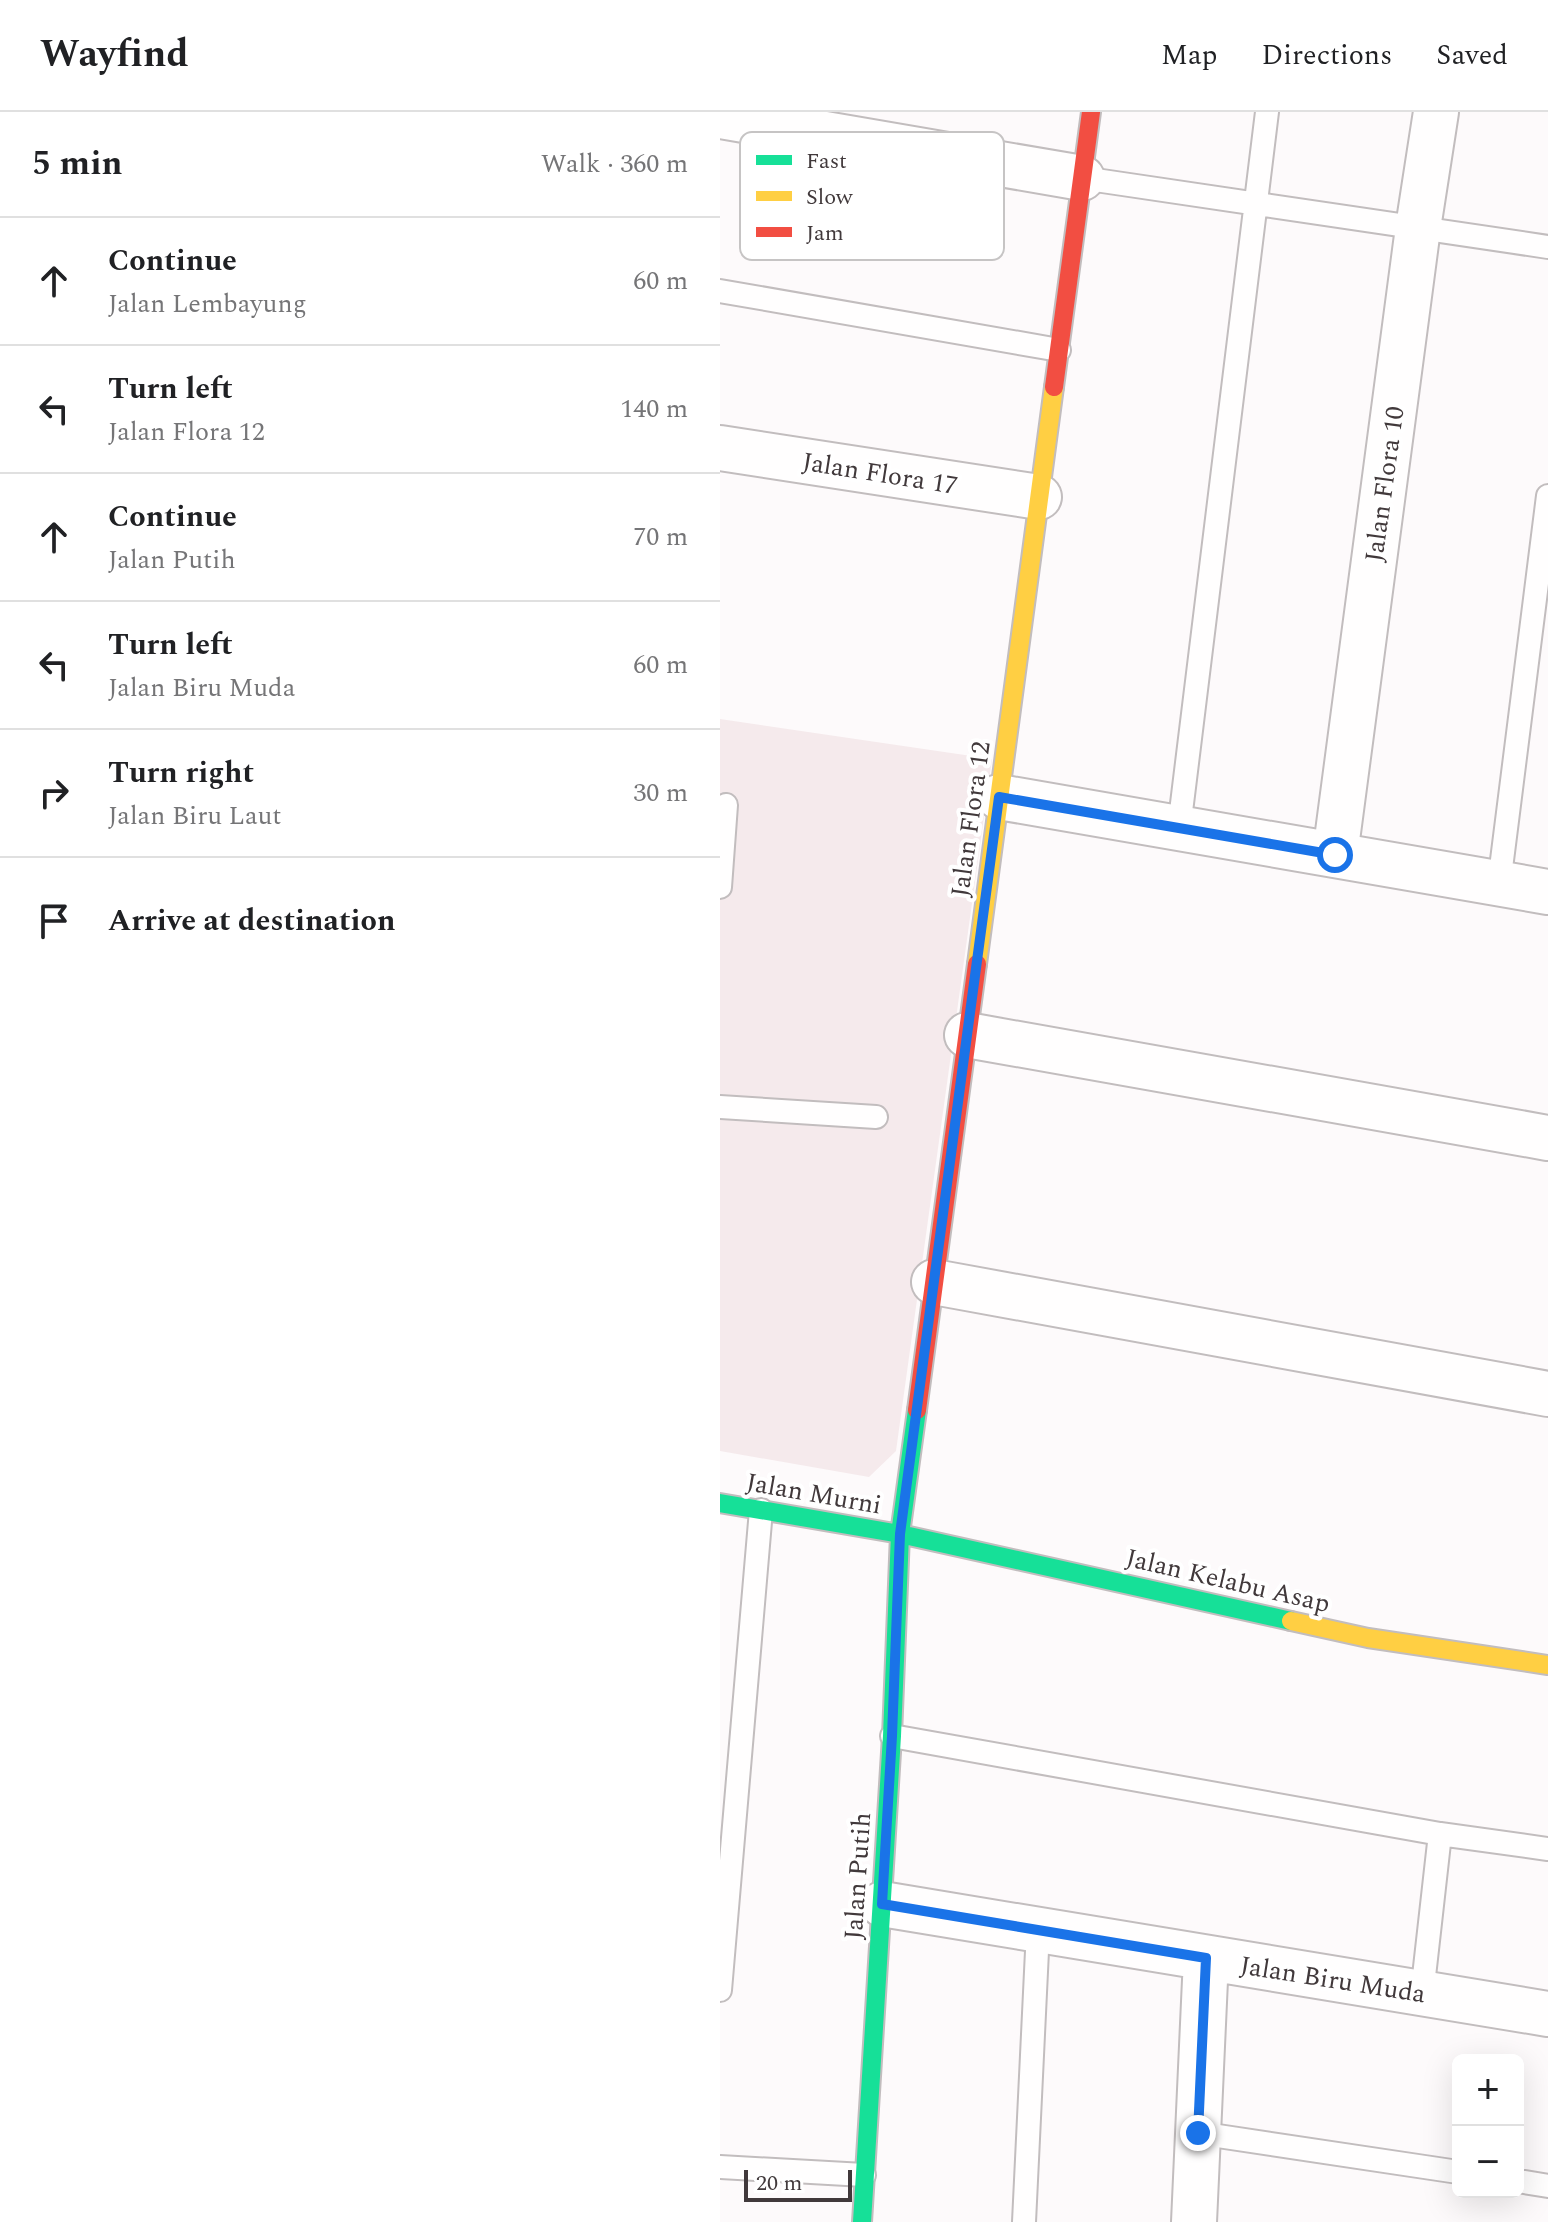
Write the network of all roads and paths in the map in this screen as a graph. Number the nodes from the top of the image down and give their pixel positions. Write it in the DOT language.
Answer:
graph roads {
  1 [pos="1091,112"];
  2 [pos="1267,112"];
  3 [pos="1436,112"];
  4 [pos="720,116"];
  5 [pos="813,132"];
  6 [pos="1004,165"];
  7 [pos="1082,178"];
  8 [pos="1256,204"];
  9 [pos="1418,228"];
  10 [pos="1548,247"];
  11 [pos="720,291"];
  12 [pos="1059,350"];
  13 [pos="720,448"];
  14 [pos="1548,496"];
  15 [pos="1039,497"];
  16 [pos="999,797"];
  17 [pos="726,805"];
  18 [pos="1179,828"];
  19 [pos="1335,855"];
  20 [pos="1499,884"];
  21 [pos="720,887"];
  22 [pos="1548,892"];
  23 [pos="967,1035"];
  24 [pos="720,1107"];
  25 [pos="876,1117"];
  26 [pos="1548,1138"];
  27 [pos="934,1282"];
  28 [pos="1548,1394"];
  29 [pos="720,1503"];
  30 [pos="761,1510"];
  31 [pos="900,1534"];
  32 [pos="1548,1665"];
  33 [pos="892,1736"];
  34 [pos="1440,1834"];
  35 [pos="1548,1849"];
  36 [pos="882,1904"];
  37 [pos="1038,1930"];
  38 [pos="1206,1958"];
  39 [pos="720,1990"];
  40 [pos="1422,1994"];
  41 [pos="1548,2014"];
  42 [pos="1198,2133"];
  43 [pos="720,2167"];
  44 [pos="1452,2171"];
  45 [pos="864,2175"];
  46 [pos="1524,2182"];
  47 [pos="1548,2186"];
  48 [pos="862,2222"];
  49 [pos="1024,2222"];
  50 [pos="1194,2222"];
  1 -- 7 [label="street, Jalan Flora 12"];
  2 -- 8 [label="lane"];
  3 -- 9 [label="street, Jalan Flora 10"];
  4 -- 5 [label="street"];
  6 -- 7 [label="street"];
  7 -- 8 [label="lane"];
  7 -- 12 [label="street, Jalan Flora 12"];
  8 -- 9 [label="lane"];
  8 -- 18 [label="lane"];
  9 -- 10 [label="lane"];
  9 -- 19 [label="street, Jalan Flora 10"];
  11 -- 12 [label="lane"];
  12 -- 15 [label="street, Jalan Flora 12"];
  13 -- 15 [label="street, Jalan Flora 17"];
  14 -- 20 [label="lane"];
  15 -- 16 [label="street, Jalan Flora 12"];
  16 -- 18 [label="street"];
  16 -- 23 [label="street, Jalan Flora 12"];
  17 -- 21 [label="lane"];
  18 -- 19 [label="street"];
  19 -- 20 [label="street"];
  20 -- 22 [label="street"];
  23 -- 26 [label="street"];
  23 -- 27 [label="street, Jalan Flora 12"];
  24 -- 25 [label="lane"];
  27 -- 28 [label="street"];
  27 -- 31 [label="street, Jalan Flora 12"];
  29 -- 30 [label="street, Jalan Murni"];
  30 -- 31 [label="street, Jalan Murni"];
  30 -- 39 [label="lane"];
  31 -- 32 [label="street, Jalan Kelabu Asap"];
  31 -- 33 [label="street, Jalan Putih"];
  33 -- 34 [label="lane"];
  33 -- 36 [label="street, Jalan Putih"];
  34 -- 35 [label="lane"];
  34 -- 40 [label="lane"];
  36 -- 37 [label="street, Jalan Biru Muda"];
  36 -- 45 [label="street, Jalan Putih"];
  37 -- 38 [label="street, Jalan Biru Muda"];
  37 -- 49 [label="lane"];
  38 -- 40 [label="street, Jalan Biru Muda"];
  38 -- 42 [label="street"];
  40 -- 41 [label="street, Jalan Biru Muda"];
  42 -- 44 [label="lane"];
  42 -- 50 [label="street"];
  43 -- 45 [label="lane"];
  45 -- 48 [label="street, Jalan Putih"];
  46 -- 47 [label="lane"];
}
